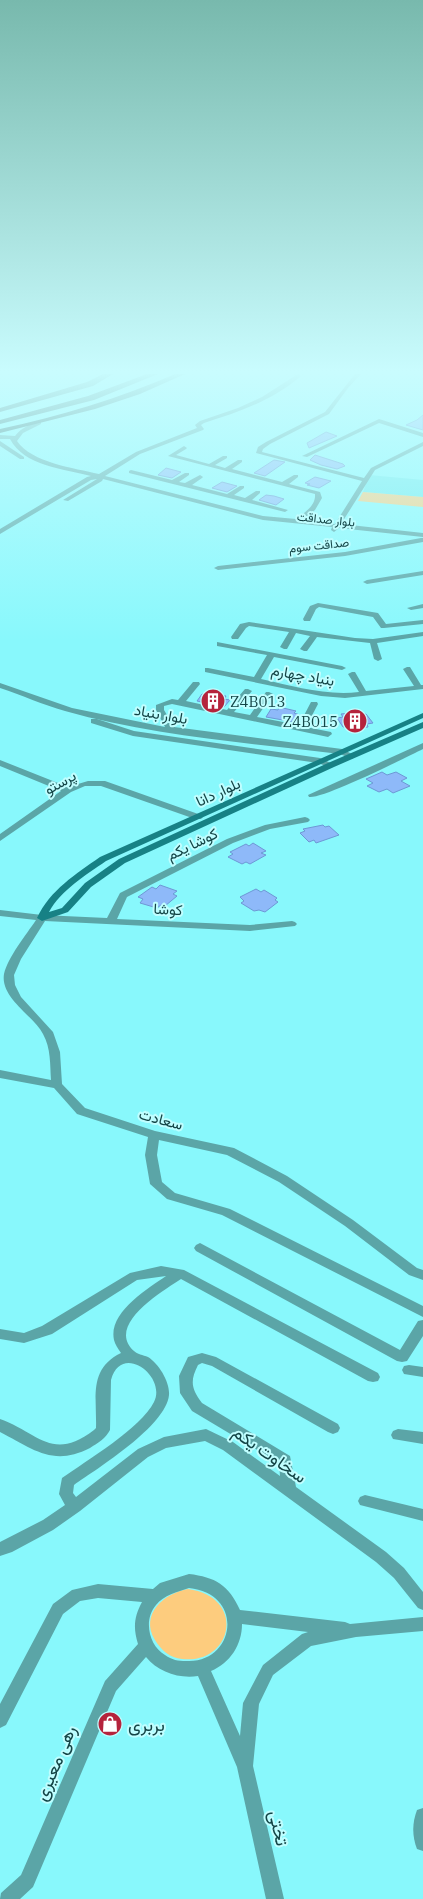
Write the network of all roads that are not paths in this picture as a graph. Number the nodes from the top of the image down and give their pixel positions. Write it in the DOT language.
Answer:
graph roads {
  1 [pos="30,463"];
  2 [pos="49,463"];
  3 [pos="123,463"];
  4 [pos="196,463"];
  5 [pos="215,463"];
  6 [pos="237,463"];
  7 [pos="296,463"];
  8 [pos="385,463"];
  9 [pos="141,465"];
  10 [pos="209,466"];
  11 [pos="226,470"];
  12 [pos="187,474"];
  13 [pos="296,476"];
  14 [pos="200,477"];
  15 [pos="89,478"];
  16 [pos="100,478"];
  17 [pos="364,480"];
  18 [pos="169,482"];
  19 [pos="284,484"];
  20 [pos="186,486"];
  21 [pos="242,487"];
  22 [pos="154,489"];
  23 [pos="258,492"];
  24 [pos="228,496"];
  25 [pos="246,501"];
  26 [pos="285,510"];
  27 [pos="297,522"];
  28 [pos="335,528"];
  29 [pos="0,532"];
  30 [pos="0,539"];
  31 [pos="422,539"];
  32 [pos="218,568"];
  33 [pos="423,573"];
  34 [pos="367,582"];
  35 [pos="423,606"];
  36 [pos="411,608"];
  37 [pos="307,618"];
  38 [pos="423,622"];
  39 [pos="294,630"];
  40 [pos="315,634"];
  41 [pos="419,635"];
  42 [pos="235,637"];
  43 [pos="372,641"];
  44 [pos="220,644"];
  45 [pos="423,644"];
  46 [pos="284,647"];
  47 [pos="304,649"];
  48 [pos="272,654"];
  49 [pos="378,659"];
  50 [pos="342,668"];
  51 [pos="407,669"];
  52 [pos="208,670"];
  53 [pos="352,674"];
  54 [pos="256,680"];
  55 [pos="196,684"];
  56 [pos="0,685"];
  57 [pos="421,687"];
  58 [pos="248,691"];
  59 [pos="0,692"];
  60 [pos="268,694"];
  61 [pos="364,694"];
  62 [pos="180,703"];
  63 [pos="314,704"];
  64 [pos="229,713"];
  65 [pos="423,715"];
  66 [pos="252,718"];
  67 [pos="422,726"];
  68 [pos="301,729"];
  69 [pos="184,732"];
  70 [pos="328,734"];
  71 [pos="423,746"];
  72 [pos="342,752"];
  73 [pos="352,756"];
  74 [pos="320,761"];
  75 [pos="0,763"];
  76 [pos="331,765"];
  77 [pos="68,790"];
  78 [pos="312,795"];
  79 [pos="198,818"];
  80 [pos="305,820"];
  81 [pos="0,838"];
  82 [pos="0,913"];
  83 [pos="42,918"];
  84 [pos="111,921"];
  85 [pos="292,924"];
  86 [pos="0,1074"];
  87 [pos="57,1085"];
  88 [pos="154,1135"];
  89 [pos="200,1248"];
  90 [pos="180,1272"];
  91 [pos="423,1274"];
  92 [pos="423,1312"];
  93 [pos="423,1325"];
  94 [pos="0,1334"];
  95 [pos="129,1356"];
  96 [pos="409,1370"];
  97 [pos="423,1372"];
  98 [pos="373,1377"];
  99 [pos="0,1425"];
  100 [pos="333,1428"];
  101 [pos="398,1435"];
  102 [pos="423,1438"];
  103 [pos="288,1490"];
  104 [pos="365,1502"];
  105 [pos="74,1507"];
  106 [pos="423,1515"];
  107 [pos="0,1549"];
  108 [pos="154,1596"];
  109 [pos="423,1603"];
  110 [pos="235,1616"];
  111 [pos="423,1624"];
  112 [pos="356,1630"];
  113 [pos="146,1646"];
  114 [pos="202,1668"];
  115 [pos="0,1720"];
  116 [pos="244,1766"];
  117 [pos="423,1816"];
  118 [pos="423,1843"];
  119 [pos="7,1899"];
  120 [pos="275,1899"];
  1 -- 15 [label="street, بلوار صداقت"];
  2 -- 16 [label="street, بلوار صداقت"];
  3 -- 16 [label="street"];
  4 -- 10 [label="street"];
  5 -- 10 [label="street"];
  6 -- 11 [label="street"];
  7 -- 17 [label="street"];
  8 -- 17 [label="street"];
  9 -- 18 [label="street"];
  10 -- 11 [label="street"];
  11 -- 19 [label="street"];
  12 -- 18 [label="street"];
  13 -- 19 [label="street"];
  14 -- 20 [label="street"];
  15 -- 16 [label="street, بلوار صداقت"];
  15 -- 29 [label="street"];
  16 -- 22 [label="street, بلوار صداقت"];
  16 -- 28 [label="street, بلوار صداقت"];
  16 -- 30 [label="street"];
  17 -- 28 [label="street"];
  18 -- 20 [label="street"];
  18 -- 22 [label="street"];
  19 -- 27 [label="street"];
  20 -- 24 [label="street"];
  21 -- 24 [label="street"];
  22 -- 27 [label="street, بلوار صداقت"];
  23 -- 25 [label="street"];
  24 -- 25 [label="street"];
  25 -- 26 [label="street"];
  27 -- 28 [label="street, بلوار صداقت"];
  28 -- 31 [label="street, بلوار صداقت"];
  31 -- 32 [label="street, صداقت سوم"];
  33 -- 34 [label="street"];
  35 -- 36 [label="street"];
  37 -- 38 [label="street"];
  39 -- 40 [label="street"];
  39 -- 42 [label="street"];
  39 -- 46 [label="street"];
  40 -- 43 [label="street"];
  40 -- 47 [label="street"];
  41 -- 43 [label="street"];
  41 -- 45 [label="street"];
  43 -- 49 [label="street"];
  44 -- 48 [label="street"];
  48 -- 50 [label="street"];
  48 -- 54 [label="street"];
  51 -- 57 [label="street"];
  52 -- 54 [label="street, بنیاد چهارم"];
  53 -- 61 [label="street"];
  54 -- 61 [label="street, بنیاد چهارم"];
  55 -- 62 [label="street"];
  56 -- 69 [label="street, بلوار بنیاد"];
  57 -- 61 [label="street, بنیاد چهارم"];
  58 -- 64 [label="street"];
  59 -- 74 [label="street, بلوار بنیاد"];
  60 -- 66 [label="street"];
  62 -- 64 [label="street"];
  62 -- 69 [label="street"];
  63 -- 68 [label="street"];
  64 -- 66 [label="street"];
  65 -- 72 [label="street, بلوار دانا"];
  66 -- 68 [label="street"];
  67 -- 73 [label="street, بلوار دانا"];
  68 -- 70 [label="street"];
  69 -- 72 [label="street, بلوار بنیاد"];
  71 -- 78 [label="street"];
  72 -- 73 [label="street, بلوار بنیاد"];
  72 -- 74 [label="street, بلوار دانا"];
  73 -- 76 [label="street, بلوار دانا"];
  74 -- 76 [label="street, بلوار بنیاد"];
  74 -- 79 [label="street, بلوار دانا"];
  75 -- 77 [label="street"];
  76 -- 83 [label="street, بلوار دانا"];
  77 -- 79 [label="street, پرستو"];
  77 -- 81 [label="street, پرستو"];
  79 -- 83 [label="street, بلوار دانا"];
  80 -- 84 [label="street, کوشا یکم"];
  82 -- 83 [label="street, بلوار دانا"];
  83 -- 84 [label="street, کوشا"];
  83 -- 87 [label="street"];
  84 -- 85 [label="street, کوشا"];
  86 -- 87 [label="street"];
  87 -- 88 [label="street, سعادت"];
  88 -- 91 [label="street, سعادت"];
  88 -- 92 [label="street"];
  89 -- 93 [label="street"];
  90 -- 94 [label="street"];
  90 -- 95 [label="street"];
  90 -- 98 [label="street"];
  95 -- 99 [label="street"];
  95 -- 105 [label="street"];
  96 -- 97 [label="street"];
  100 -- 103 [label="street"];
  101 -- 102 [label="street"];
  103 -- 105 [label="street, سخاوت یکم"];
  103 -- 109 [label="street, سخاوت یکم"];
  104 -- 106 [label="street"];
  105 -- 107 [label="street, سخاوت یکم"];
  108 -- 110 [label="street"];
  108 -- 113 [label="street"];
  108 -- 115 [label="street"];
  110 -- 112 [label="street"];
  110 -- 114 [label="street"];
  111 -- 112 [label="street"];
  112 -- 116 [label="street"];
  113 -- 114 [label="street"];
  113 -- 119 [label="street, رهی معیری"];
  114 -- 116 [label="street"];
  116 -- 120 [label="street, تختی"];
  117 -- 118 [label="street"];
}
